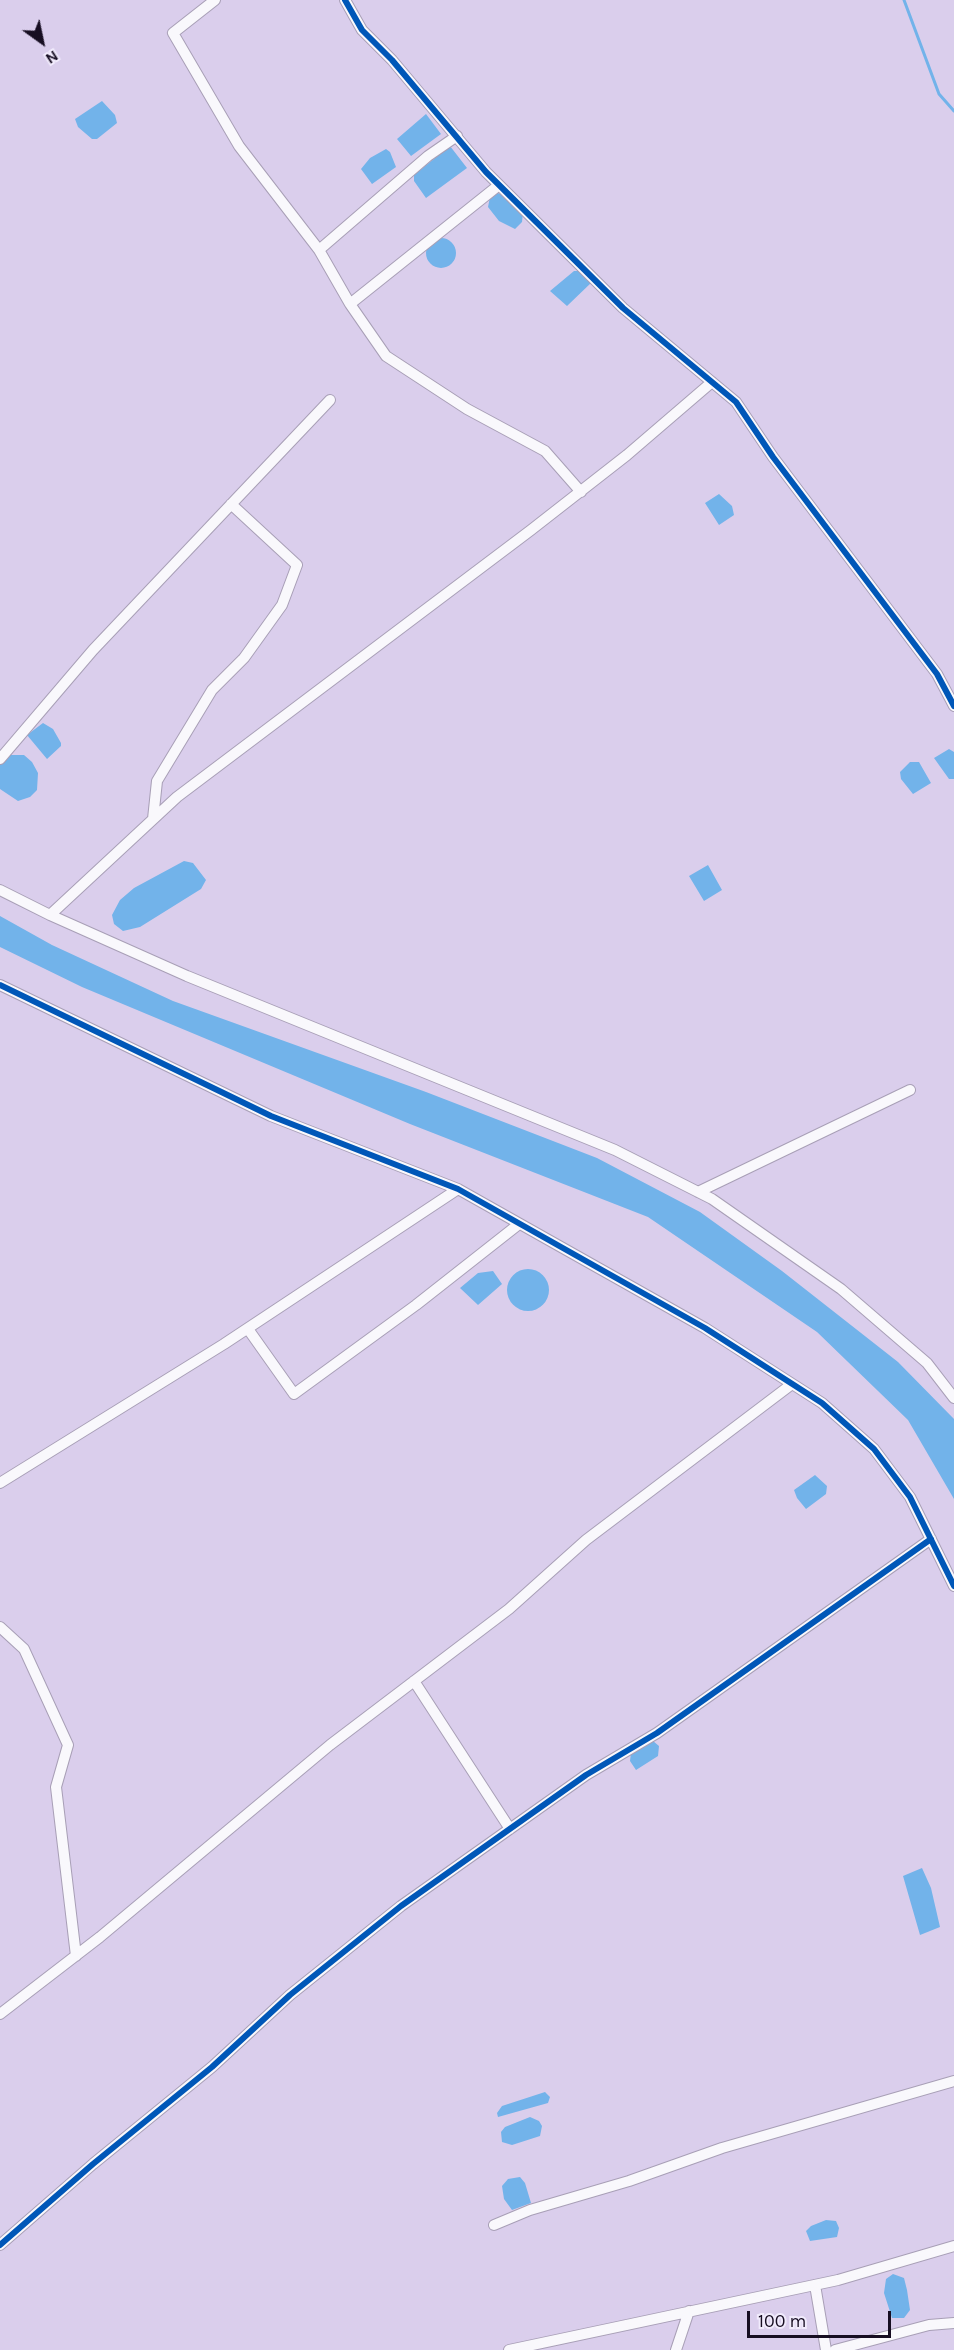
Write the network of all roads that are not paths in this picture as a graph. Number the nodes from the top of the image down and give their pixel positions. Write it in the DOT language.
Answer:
graph roads {
  1 [pos="215,0"];
  2 [pos="345,0"];
  3 [pos="456,136"];
  4 [pos="499,185"];
  5 [pos="319,250"];
  6 [pos="350,303"];
  7 [pos="712,382"];
  8 [pos="330,400"];
  9 [pos="581,492"];
  10 [pos="231,504"];
  11 [pos="954,706"];
  12 [pos="0,759"];
  13 [pos="153,819"];
  14 [pos="0,890"];
  15 [pos="50,915"];
  16 [pos="0,985"];
  17 [pos="910,1090"];
  18 [pos="458,1189"];
  19 [pos="698,1192"];
  20 [pos="519,1224"];
  21 [pos="248,1329"];
  22 [pos="792,1384"];
  23 [pos="954,1398"];
  24 [pos="0,1483"];
  25 [pos="931,1539"];
  26 [pos="954,1586"];
  27 [pos="0,1627"];
  28 [pos="414,1681"];
  29 [pos="510,1829"];
  30 [pos="76,1956"];
  31 [pos="0,2014"];
  32 [pos="954,2081"];
  33 [pos="494,2224"];
  34 [pos="0,2245"];
  35 [pos="954,2246"];
  36 [pos="815,2284"];
  37 [pos="689,2311"];
  38 [pos="954,2323"];
  39 [pos="509,2350"];
  40 [pos="676,2350"];
  41 [pos="826,2350"];
  42 [pos="835,2350"];
  1 -- 5 [label="street"];
  2 -- 3 [label="street"];
  3 -- 4 [label="street"];
  3 -- 5 [label="street"];
  4 -- 6 [label="street"];
  4 -- 7 [label="street"];
  5 -- 6 [label="street"];
  6 -- 9 [label="street"];
  7 -- 9 [label="street"];
  7 -- 11 [label="street"];
  8 -- 10 [label="street"];
  9 -- 13 [label="street"];
  10 -- 12 [label="street"];
  10 -- 13 [label="street"];
  13 -- 15 [label="street"];
  14 -- 15 [label="street"];
  15 -- 19 [label="street"];
  16 -- 18 [label="street"];
  17 -- 19 [label="street"];
  18 -- 20 [label="street"];
  18 -- 21 [label="street"];
  19 -- 23 [label="street"];
  20 -- 21 [label="street"];
  20 -- 22 [label="street"];
  21 -- 24 [label="street"];
  22 -- 25 [label="street"];
  22 -- 28 [label="street"];
  25 -- 26 [label="street"];
  25 -- 29 [label="street"];
  27 -- 30 [label="street"];
  28 -- 29 [label="street"];
  28 -- 30 [label="street"];
  29 -- 34 [label="street"];
  30 -- 31 [label="street"];
  32 -- 33 [label="street"];
  35 -- 36 [label="street"];
  36 -- 37 [label="street"];
  36 -- 41 [label="street"];
  37 -- 39 [label="street"];
  37 -- 40 [label="street"];
  38 -- 42 [label="street"];
}
